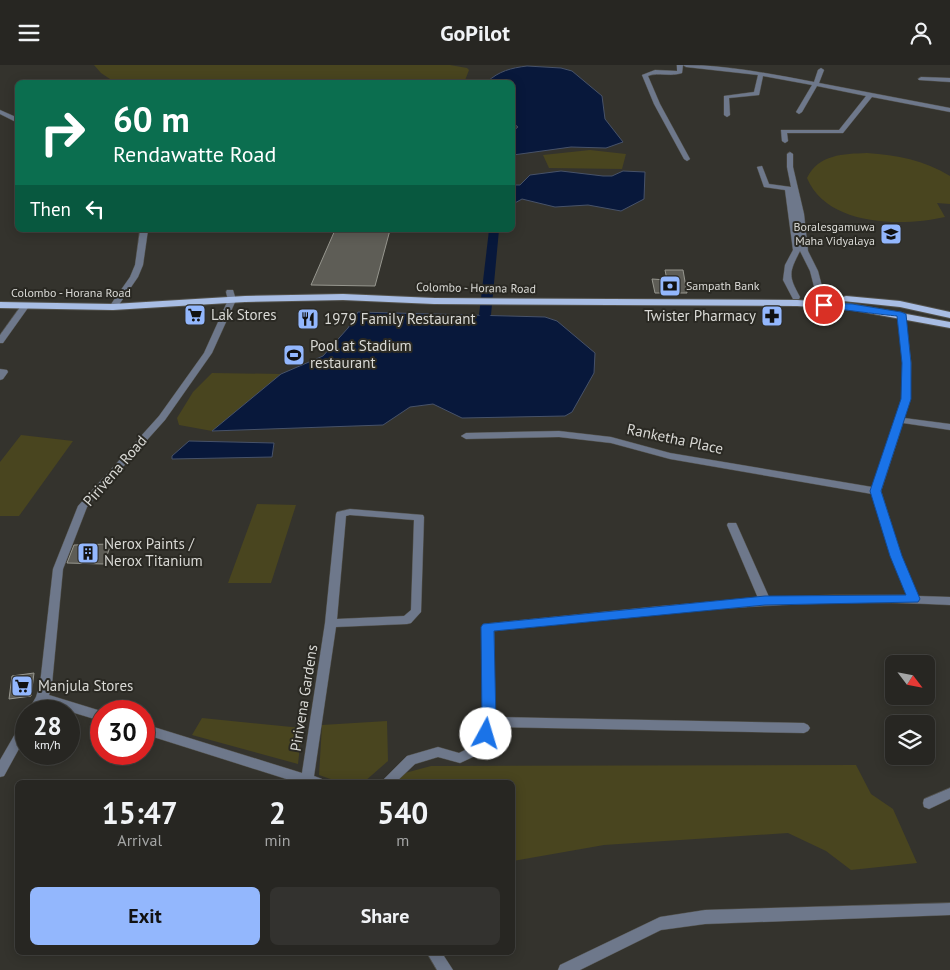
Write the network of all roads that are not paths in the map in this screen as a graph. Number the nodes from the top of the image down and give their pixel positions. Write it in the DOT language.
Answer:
graph roads {
  1 [pos="680,65"];
  2 [pos="686,65"];
  3 [pos="820,70"];
  4 [pos="761,74"];
  5 [pos="921,79"];
  6 [pos="950,81"];
  7 [pos="815,85"];
  8 [pos="870,95"];
  9 [pos="950,110"];
  10 [pos="0,112"];
  11 [pos="799,113"];
  12 [pos="727,115"];
  13 [pos="15,120"];
  14 [pos="785,141"];
  15 [pos="790,154"];
  16 [pos="687,159"];
  17 [pos="760,167"];
  18 [pos="144,232"];
  19 [pos="0,296"];
  20 [pos="231,296"];
  21 [pos="796,297"];
  22 [pos="502,298"];
  23 [pos="821,298"];
  24 [pos="116,303"];
  25 [pos="0,305"];
  26 [pos="26,305"];
  27 [pos="901,314"];
  28 [pos="950,315"];
  29 [pos="950,325"];
  30 [pos="0,341"];
  31 [pos="0,372"];
  32 [pos="0,377"];
  33 [pos="899,420"];
  34 [pos="950,427"];
  35 [pos="466,436"];
  36 [pos="876,491"];
  37 [pos="732,525"];
  38 [pos="914,599"];
  39 [pos="765,601"];
  40 [pos="950,601"];
  41 [pos="331,623"];
  42 [pos="42,698"];
  43 [pos="90,713"];
  44 [pos="489,722"];
  45 [pos="804,728"];
  46 [pos="155,732"];
  47 [pos="15,745"];
  48 [pos="0,772"];
  49 [pos="313,780"];
  50 [pos="389,780"];
  51 [pos="950,793"];
  52 [pos="929,803"];
  53 [pos="950,909"];
  54 [pos="435,955"];
  55 [pos="445,970"];
  56 [pos="565,970"];
  1 -- 16 [label="street"];
  2 -- 4 [label="street"];
  3 -- 7 [label="street"];
  4 -- 7 [label="street"];
  4 -- 12 [label="street"];
  5 -- 6 [label="street"];
  7 -- 8 [label="street"];
  7 -- 11 [label="street"];
  8 -- 9 [label="street"];
  8 -- 14 [label="street"];
  10 -- 13 [label="street"];
  15 -- 23 [label="street"];
  17 -- 21 [label="street"];
  18 -- 24 [label="street"];
  19 -- 24 [label="main road, Colombo - Horana Road"];
  20 -- 22 [label="main road, Colombo - Horana Road"];
  20 -- 24 [label="main road, Colombo - Horana Road"];
  20 -- 42 [label="street, Pirivena Road"];
  21 -- 22 [label="main road, Colombo - Horana Road"];
  21 -- 23 [label="main road, Colombo - Horana Road"];
  22 -- 27 [label="main road, Colombo - Horana Road"];
  23 -- 28 [label="main road, Colombo - Horana Road"];
  24 -- 26 [label="main road, Colombo - Horana Road"];
  25 -- 26 [label="main road, Colombo - Horana Road"];
  26 -- 30 [label="street"];
  27 -- 29 [label="main road, Colombo - Horana Road"];
  27 -- 33 [label="street"];
  31 -- 32 [label="street"];
  33 -- 34 [label="street"];
  33 -- 36 [label="street"];
  35 -- 36 [label="street, Ranketha Place"];
  36 -- 38 [label="street"];
  37 -- 39 [label="street"];
  38 -- 39 [label="street"];
  38 -- 40 [label="street"];
  39 -- 44 [label="street"];
  41 -- 41 [label="street, Pirivena Gardens"];
  41 -- 49 [label="street, Pirivena Gardens"];
  42 -- 43 [label="street"];
  44 -- 45 [label="street"];
  44 -- 50 [label="street"];
  46 -- 49 [label="street"];
  47 -- 48 [label="street"];
  51 -- 52 [label="street"];
  53 -- 56 [label="street"];
  54 -- 55 [label="street"];
}
